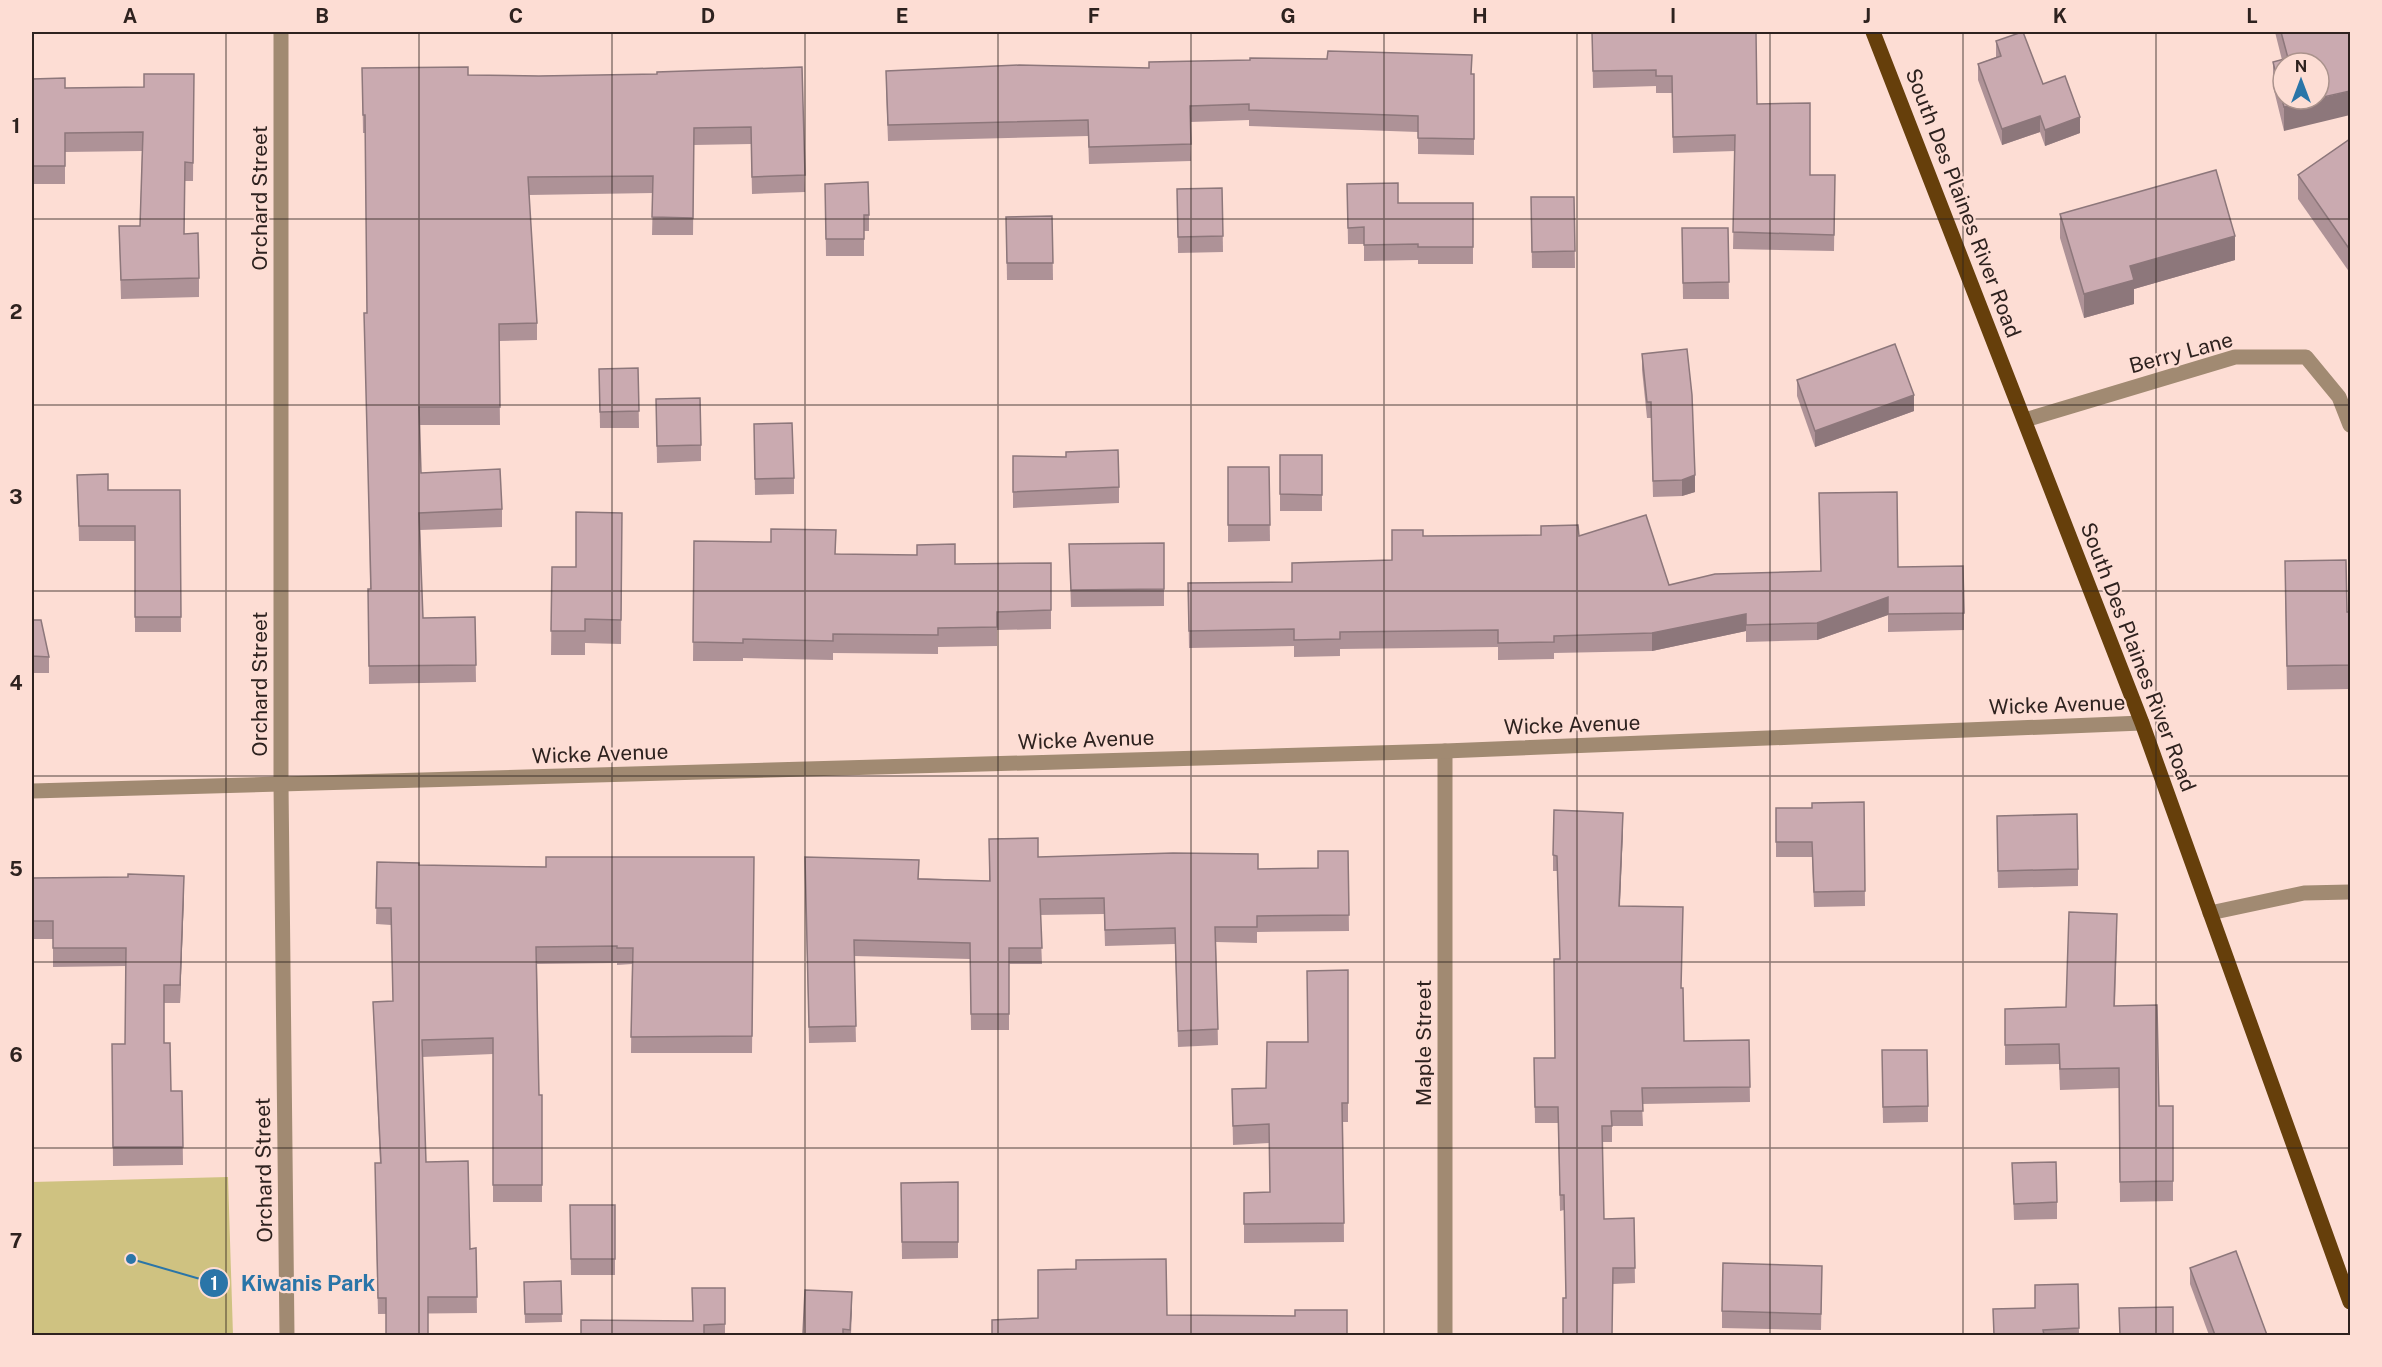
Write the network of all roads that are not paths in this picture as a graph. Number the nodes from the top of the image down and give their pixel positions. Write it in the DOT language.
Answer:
graph roads {
  1 [pos="281,32"];
  2 [pos="1873,32"];
  3 [pos="2025,420"];
  4 [pos="2350,425"];
  5 [pos="2142,723"];
  6 [pos="1445,751"];
  7 [pos="281,784"];
  8 [pos="32,791"];
  9 [pos="2350,892"];
  10 [pos="2210,913"];
  11 [pos="2349,1293"];
  12 [pos="287,1335"];
  13 [pos="1446,1335"];
  1 -- 7 [label="street, Orchard Street"];
  2 -- 3 [label="main road, South Des Plaines River Road"];
  3 -- 4 [label="street, Berry Lane"];
  3 -- 5 [label="main road, South Des Plaines River Road"];
  5 -- 6 [label="street, Wicke Avenue"];
  5 -- 10 [label="main road, South Des Plaines River Road"];
  6 -- 7 [label="street, Wicke Avenue"];
  6 -- 13 [label="street, Maple Street"];
  7 -- 8 [label="street, Wicke Avenue"];
  7 -- 12 [label="street, Orchard Street"];
  9 -- 10 [label="street"];
  10 -- 11 [label="main road, South Des Plaines River Road"];
}
